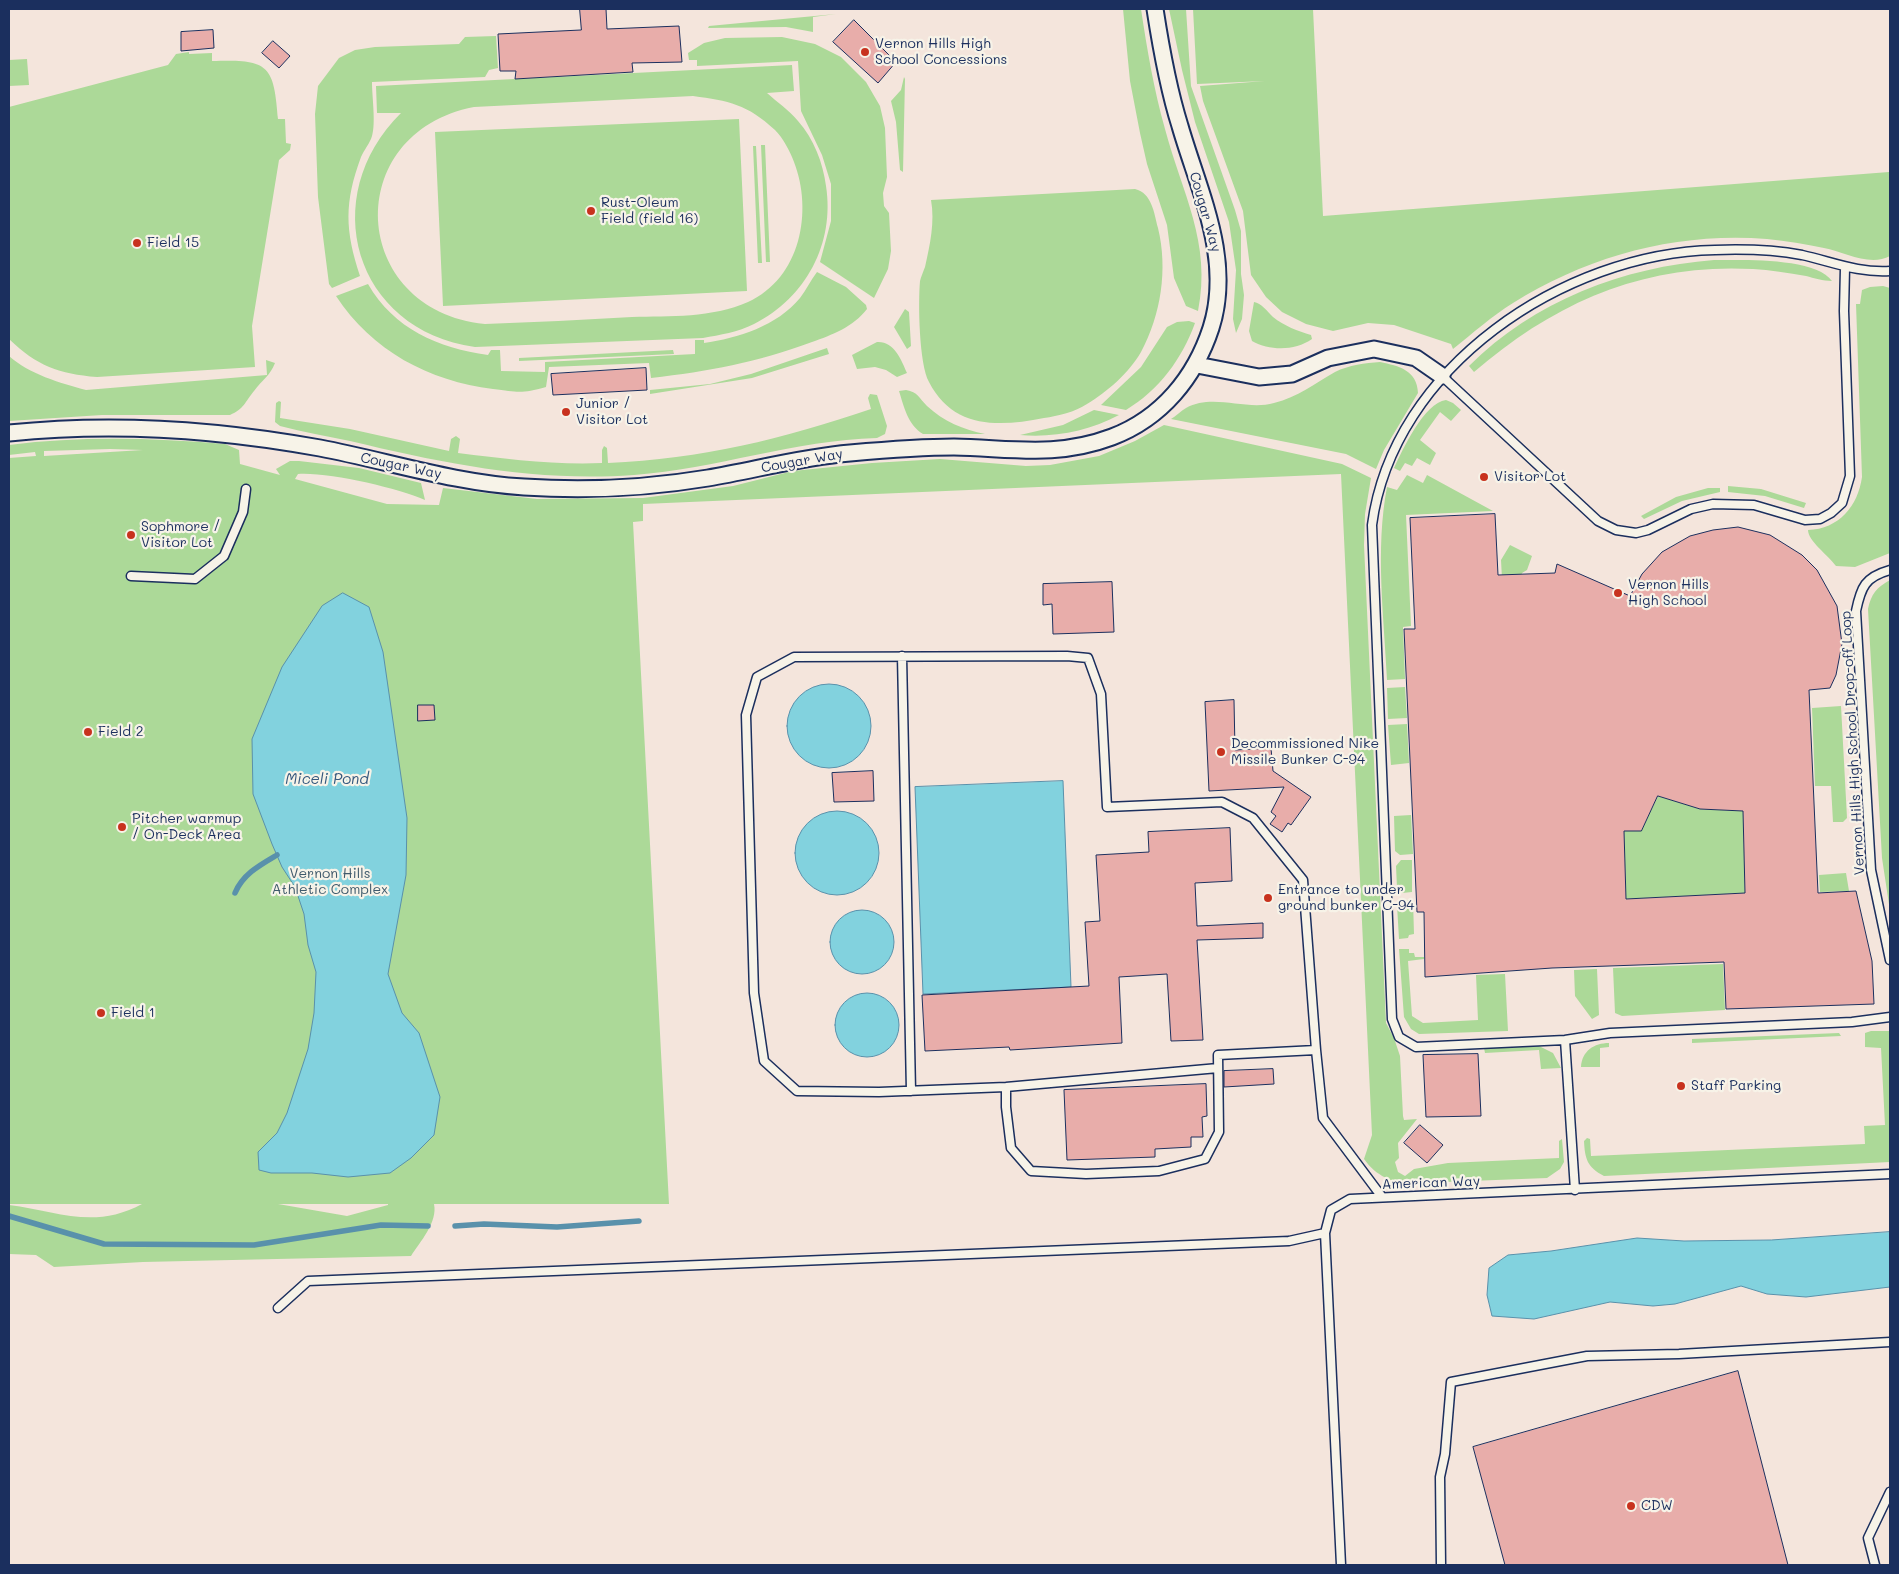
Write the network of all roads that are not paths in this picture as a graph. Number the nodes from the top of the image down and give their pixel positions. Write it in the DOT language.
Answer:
graph roads {
  1 [pos="1155,9"];
  2 [pos="1845,268"];
  3 [pos="1890,271"];
  4 [pos="1197,365"];
  5 [pos="1442,376"];
  6 [pos="12,433"];
  7 [pos="246,489"];
  8 [pos="1890,570"];
  9 [pos="131,576"];
  10 [pos="902,656"];
  11 [pos="1890,960"];
  12 [pos="1890,1017"];
  13 [pos="1565,1040"];
  14 [pos="1316,1050"];
  15 [pos="1218,1068"];
  16 [pos="1006,1087"];
  17 [pos="911,1091"];
  18 [pos="1890,1174"];
  19 [pos="1574,1190"];
  20 [pos="1382,1197"];
  21 [pos="1325,1233"];
  22 [pos="278,1308"];
  23 [pos="1890,1342"];
  24 [pos="1890,1492"];
  25 [pos="1341,1565"];
  26 [pos="1441,1565"];
  27 [pos="1875,1565"];
  1 -- 4 [label="street, Cougar Way"];
  2 -- 3 [label="lane"];
  2 -- 5 [label="lane"];
  2 -- 5 [label="lane"];
  4 -- 5 [label="street"];
  4 -- 6 [label="street, Cougar Way"];
  5 -- 13 [label="lane"];
  7 -- 9 [label="lane"];
  8 -- 11 [label="lane, Vernon Hills High School Drop-off Loop"];
  10 -- 14 [label="lane"];
  10 -- 17 [label="lane"];
  10 -- 17 [label="lane"];
  12 -- 13 [label="lane"];
  13 -- 19 [label="lane"];
  14 -- 15 [label="lane"];
  14 -- 20 [label="lane"];
  15 -- 16 [label="lane"];
  15 -- 16 [label="lane"];
  16 -- 17 [label="lane"];
  18 -- 19 [label="lane, American Way"];
  19 -- 20 [label="lane, American Way"];
  20 -- 21 [label="lane, American Way"];
  21 -- 22 [label="lane"];
  21 -- 25 [label="lane, American Way"];
  23 -- 26 [label="lane"];
  24 -- 27 [label="lane"];
}
